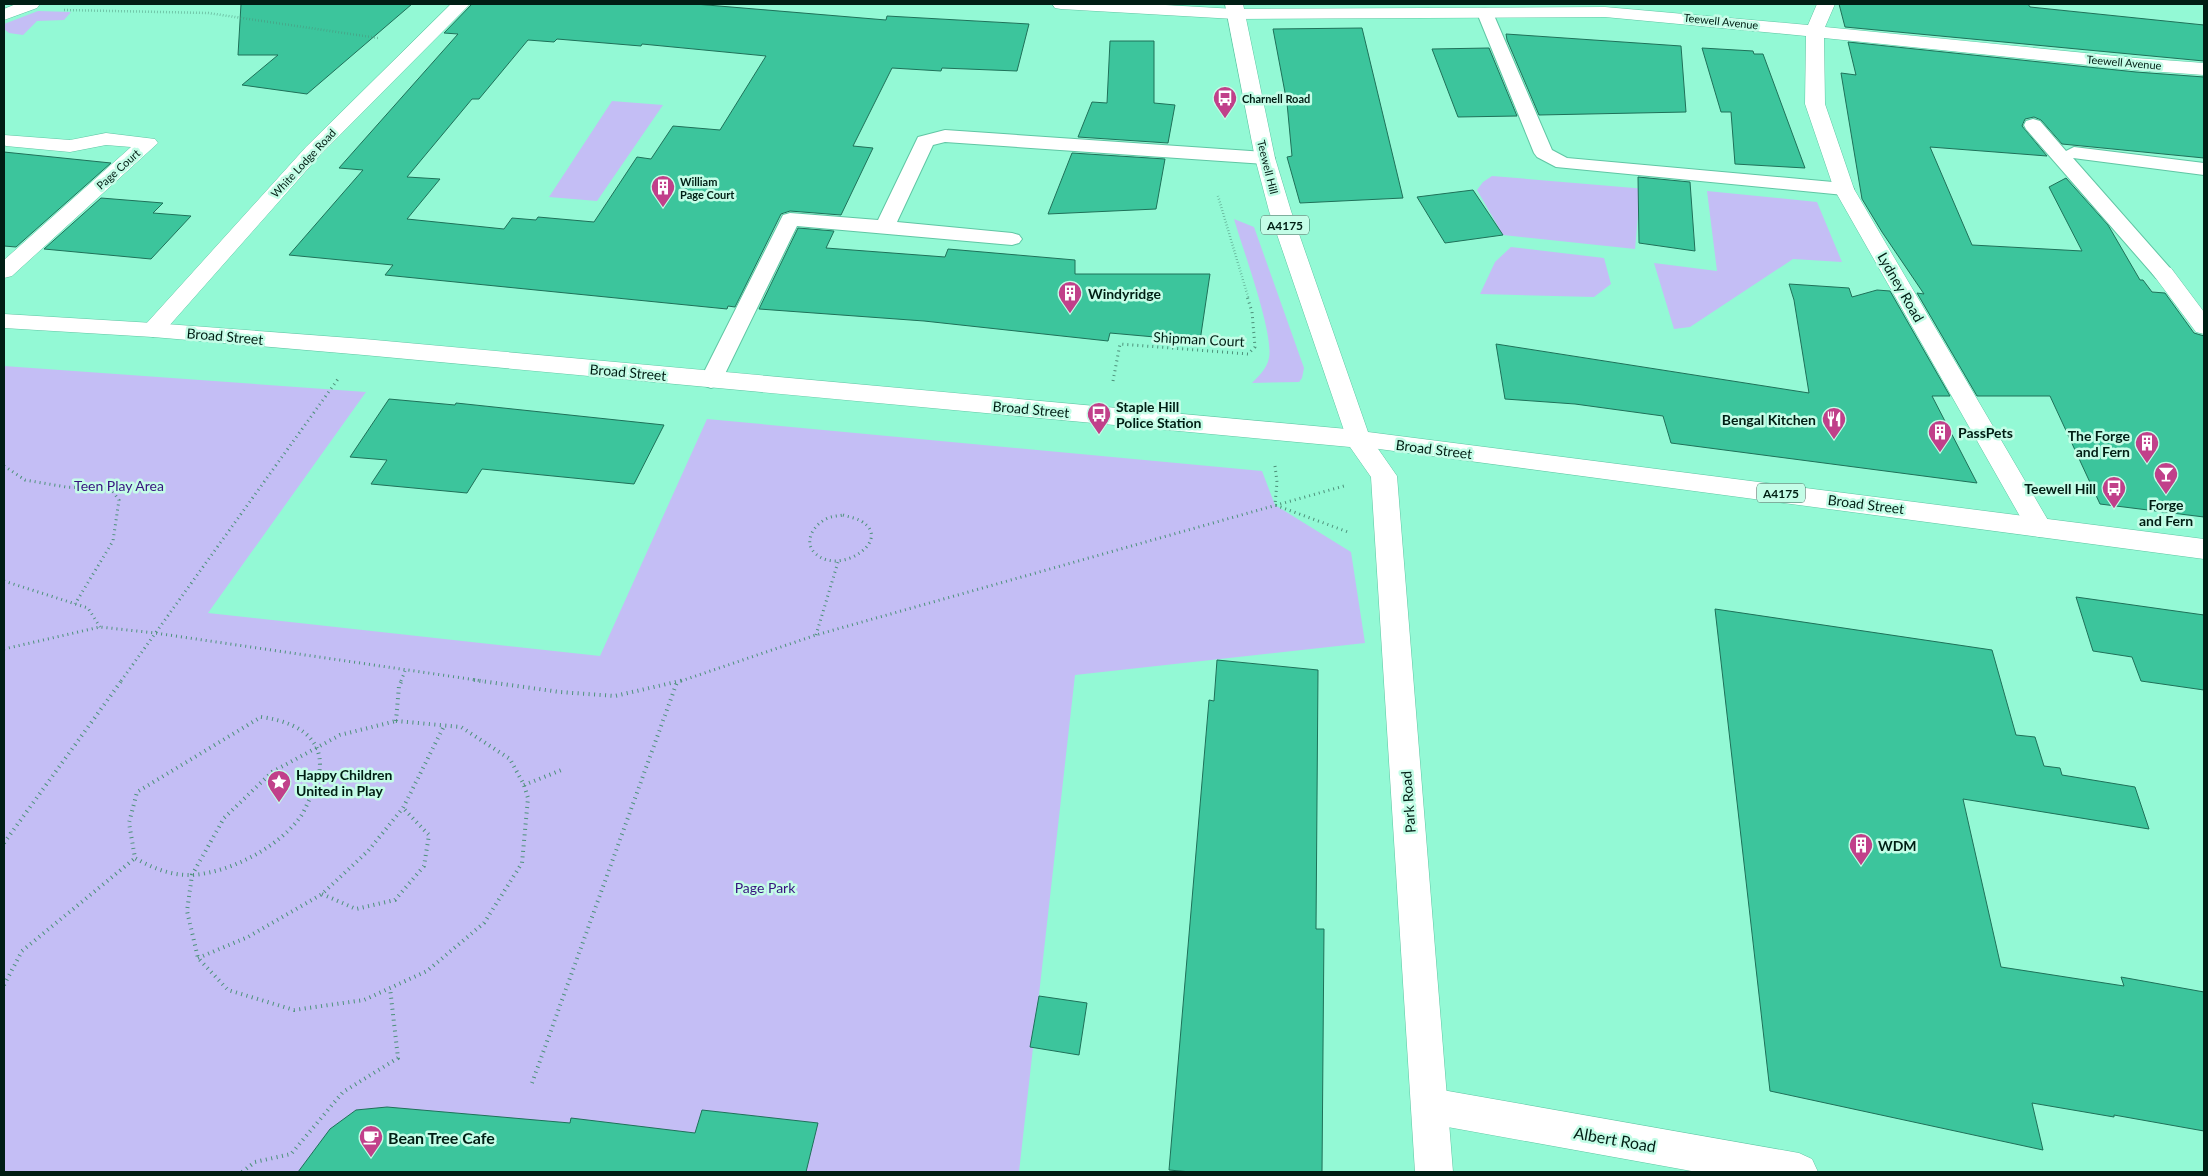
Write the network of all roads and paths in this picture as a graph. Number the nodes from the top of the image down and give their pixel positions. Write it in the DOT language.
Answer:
graph roads {
  1 [pos="461,4"];
  2 [pos="1061,4"];
  3 [pos="1826,4"];
  4 [pos="26,7"];
  5 [pos="1420,8"];
  6 [pos="1235,9"];
  7 [pos="1485,13"];
  8 [pos="4,15"];
  9 [pos="1816,30"];
  10 [pos="421,43"];
  11 [pos="2204,68"];
  12 [pos="2033,125"];
  13 [pos="6,140"];
  14 [pos="2074,154"];
  15 [pos="1265,158"];
  16 [pos="2204,169"];
  17 [pos="1844,189"];
  18 [pos="1218,196"];
  19 [pos="885,227"];
  20 [pos="1012,239"];
  21 [pos="4,271"];
  22 [pos="2163,273"];
  23 [pos="4,321"];
  24 [pos="2204,327"];
  25 [pos="153,330"];
  26 [pos="364,348"];
  27 [pos="711,380"];
  28 [pos="1111,389"];
  29 [pos="1272,431"];
  30 [pos="1358,439"];
  31 [pos="4,466"];
  32 [pos="1384,476"];
  33 [pos="1275,505"];
  34 [pos="2039,527"];
  35 [pos="1389,547"];
  36 [pos="2204,549"];
  37 [pos="838,562"];
  38 [pos="4,581"];
  39 [pos="75,604"];
  40 [pos="100,627"];
  41 [pos="155,633"];
  42 [pos="816,635"];
  43 [pos="4,649"];
  44 [pos="404,671"];
  45 [pos="678,682"];
  46 [pos="396,722"];
  47 [pos="444,726"];
  48 [pos="318,747"];
  49 [pos="564,769"];
  50 [pos="524,785"];
  51 [pos="403,808"];
  52 [pos="4,843"];
  53 [pos="134,858"];
  54 [pos="192,875"];
  55 [pos="322,894"];
  56 [pos="198,958"];
  57 [pos="4,985"];
  58 [pos="390,988"];
  59 [pos="532,1083"];
  60 [pos="1431,1106"];
  61 [pos="242,1172"];
  62 [pos="1434,1172"];
  63 [pos="1799,1172"];
  1 -- 10 [label="street, White Lodge Road"];
  2 -- 6 [label="street"];
  3 -- 9 [label="street"];
  4 -- 8 [label="street"];
  4 -- 10 [label="path"];
  5 -- 6 [label="street, Teewell Avenue"];
  5 -- 7 [label="street, Teewell Avenue"];
  6 -- 15 [label="street, Teewell Hill / A4175"];
  7 -- 9 [label="street, Teewell Avenue"];
  7 -- 17 [label="lane"];
  9 -- 11 [label="street, Teewell Avenue"];
  9 -- 17 [label="street, Lydney Road"];
  10 -- 25 [label="street, White Lodge Road"];
  12 -- 22 [label="lane"];
  13 -- 21 [label="street, Page Court"];
  14 -- 16 [label="lane"];
  15 -- 19 [label="lane"];
  15 -- 30 [label="street, Teewell Hill / A4175"];
  17 -- 34 [label="street, Lydney Road"];
  18 -- 28 [label="path, Shipman Court"];
  19 -- 20 [label="lane"];
  19 -- 27 [label="lane"];
  22 -- 24 [label="street"];
  23 -- 25 [label="street, Broad Street"];
  25 -- 26 [label="street, Broad Street"];
  26 -- 27 [label="street, Broad Street"];
  26 -- 41 [label="path"];
  27 -- 29 [label="street, Broad Street"];
  29 -- 30 [label="street, Broad Street"];
  29 -- 33 [label="path"];
  30 -- 32 [label="street"];
  30 -- 34 [label="street, Broad Street / A4175"];
  31 -- 39 [label="path"];
  32 -- 33 [label="path"];
  32 -- 35 [label="street, Park Road"];
  33 -- 35 [label="path"];
  33 -- 42 [label="path"];
  34 -- 36 [label="street, Broad Street / A4175"];
  35 -- 60 [label="street, Park Road"];
  37 -- 37 [label="path"];
  37 -- 42 [label="path"];
  38 -- 39 [label="path"];
  39 -- 40 [label="path"];
  40 -- 41 [label="path"];
  40 -- 43 [label="path"];
  41 -- 44 [label="path"];
  41 -- 52 [label="path"];
  42 -- 45 [label="path"];
  44 -- 45 [label="path"];
  44 -- 46 [label="path"];
  45 -- 59 [label="path"];
  46 -- 47 [label="path"];
  46 -- 48 [label="path"];
  47 -- 50 [label="path"];
  47 -- 51 [label="path"];
  48 -- 53 [label="path"];
  48 -- 54 [label="path"];
  48 -- 54 [label="path"];
  49 -- 50 [label="path"];
  50 -- 58 [label="path"];
  51 -- 55 [label="path"];
  51 -- 55 [label="path"];
  53 -- 54 [label="path"];
  53 -- 57 [label="path"];
  54 -- 56 [label="path"];
  55 -- 56 [label="path"];
  56 -- 58 [label="path"];
  58 -- 61 [label="path"];
  60 -- 62 [label="street, Park Road"];
  60 -- 63 [label="street, Albert Road"];
}
